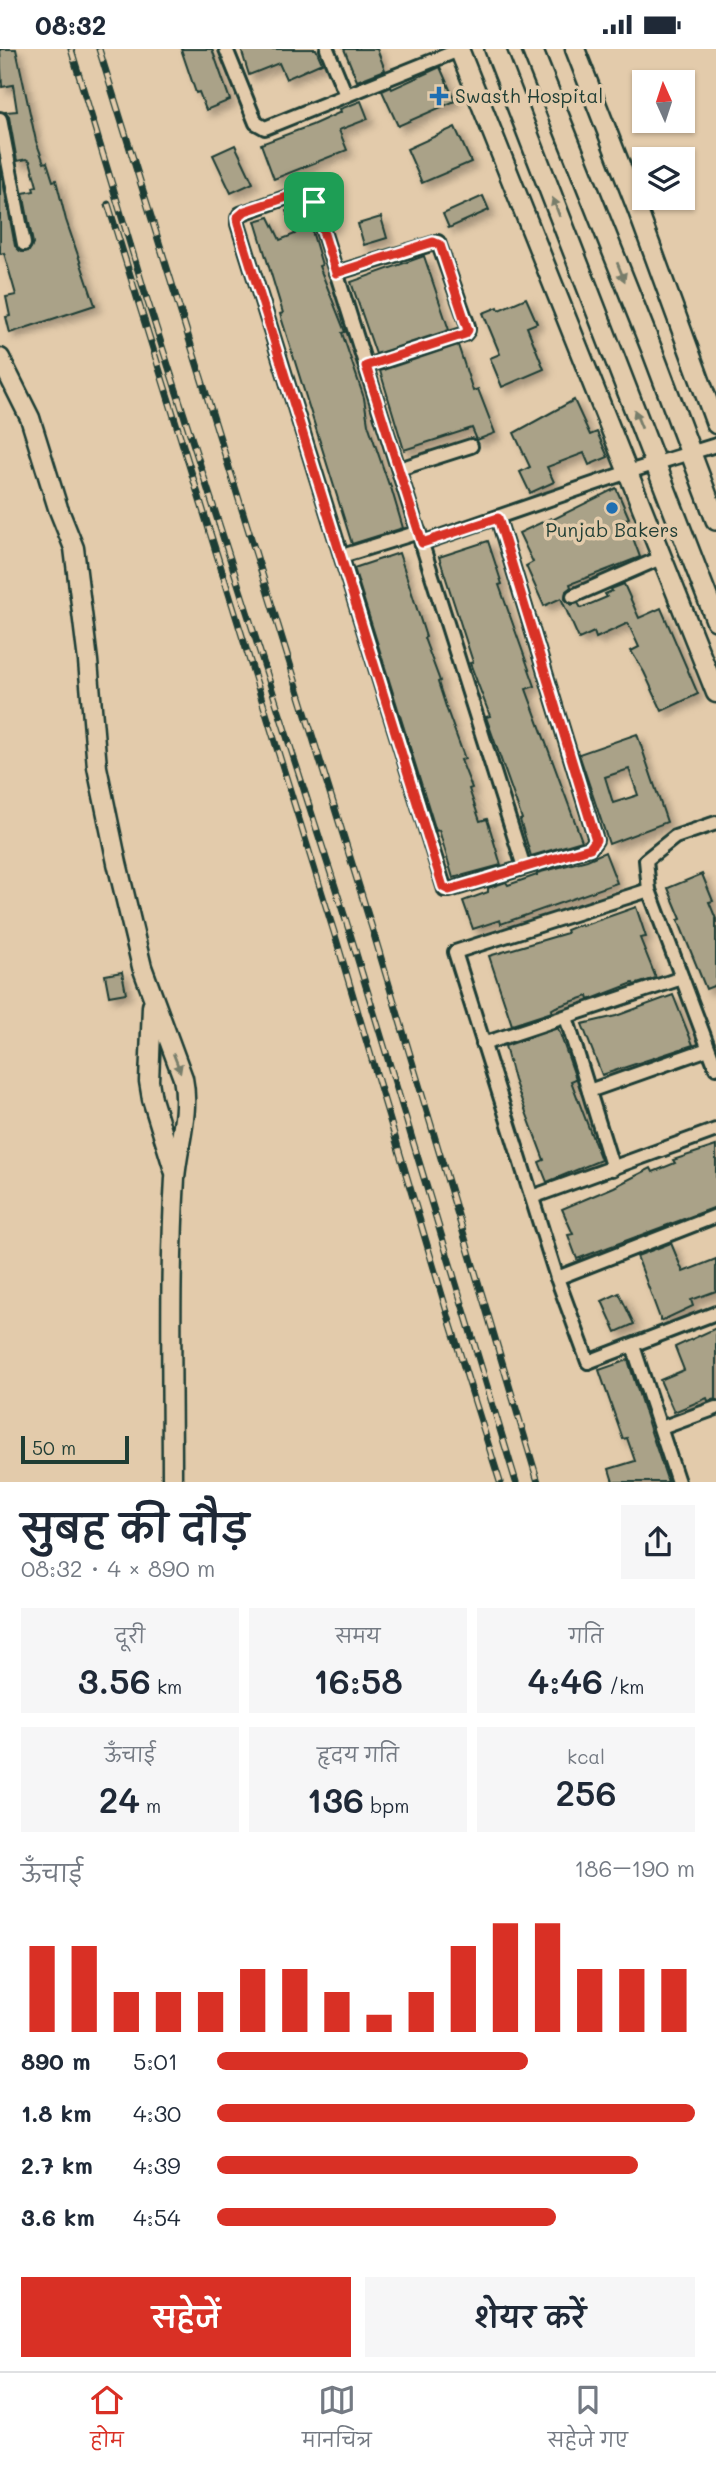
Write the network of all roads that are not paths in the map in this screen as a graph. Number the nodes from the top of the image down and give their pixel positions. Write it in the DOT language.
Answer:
graph roads {
  1 [pos="226,49"];
  2 [pos="327,49"];
  3 [pos="459,49"];
  4 [pos="495,49"];
  5 [pos="532,49"];
  6 [pos="575,49"];
  7 [pos="346,95"];
  8 [pos="0,119"];
  9 [pos="24,244"];
  10 [pos="336,273"];
  11 [pos="0,358"];
  12 [pos="366,366"];
  13 [pos="716,424"];
  14 [pos="716,445"];
  15 [pos="471,446"];
  16 [pos="690,453"];
  17 [pos="657,465"];
  18 [pos="399,470"];
  19 [pos="628,472"];
  20 [pos="498,518"];
  21 [pos="716,520"];
  22 [pos="420,538"];
  23 [pos="342,557"];
  24 [pos="663,558"];
  25 [pos="573,596"];
  26 [pos="716,620"];
  27 [pos="716,692"];
  28 [pos="716,823"];
  29 [pos="524,867"];
  30 [pos="649,890"];
  31 [pos="682,978"];
  32 [pos="153,999"];
  33 [pos="566,1017"];
  34 [pos="483,1044"];
  35 [pos="708,1049"];
  36 [pos="716,1068"];
  37 [pos="589,1091"];
  38 [pos="716,1130"];
  39 [pos="613,1169"];
  40 [pos="176,1176"];
  41 [pos="532,1197"];
  42 [pos="716,1216"];
  43 [pos="557,1278"];
  44 [pos="716,1313"];
  45 [pos="633,1346"];
  46 [pos="716,1408"];
  47 [pos="661,1428"];
  48 [pos="172,1482"];
  49 [pos="678,1482"];
  1 -- 7 [label="street"];
  2 -- 7 [label="street"];
  3 -- 7 [label="street"];
  3 -- 19 [label="street"];
  17 -- 4 [label="main road, one-way"];
  5 -- 16 [label="main road, one-way"];
  6 -- 13 [label="street"];
  8 -- 9 [label="street"];
  10 -- 12 [label="street"];
  10 -- 12 [label="street"];
  10 -- 23 [label="street"];
  11 -- 32 [label="street"];
  12 -- 18 [label="street"];
  14 -- 16 [label="street"];
  15 -- 18 [label="street"];
  16 -- 17 [label="street"];
  16 -- 21 [label="main road"];
  17 -- 19 [label="street"];
  17 -- 26 [label="main road"];
  18 -- 22 [label="street"];
  19 -- 20 [label="street"];
  19 -- 24 [label="street"];
  20 -- 22 [label="street"];
  20 -- 29 [label="street"];
  22 -- 23 [label="street"];
  22 -- 29 [label="street"];
  23 -- 29 [label="street"];
  24 -- 25 [label="street"];
  24 -- 27 [label="street"];
  28 -- 30 [label="street"];
  30 -- 31 [label="street"];
  30 -- 34 [label="street"];
  31 -- 33 [label="street"];
  31 -- 35 [label="street"];
  32 -- 40 [label="street"];
  32 -- 40 [label="street, one-way"];
  33 -- 34 [label="street"];
  33 -- 37 [label="street"];
  34 -- 41 [label="street"];
  35 -- 36 [label="street"];
  35 -- 37 [label="street"];
  37 -- 39 [label="street"];
  38 -- 39 [label="street"];
  39 -- 41 [label="street"];
  40 -- 48 [label="street"];
  41 -- 43 [label="street"];
  42 -- 43 [label="street"];
  43 -- 45 [label="street"];
  44 -- 45 [label="street"];
  45 -- 47 [label="street"];
  46 -- 47 [label="street"];
  47 -- 49 [label="street"];
}
